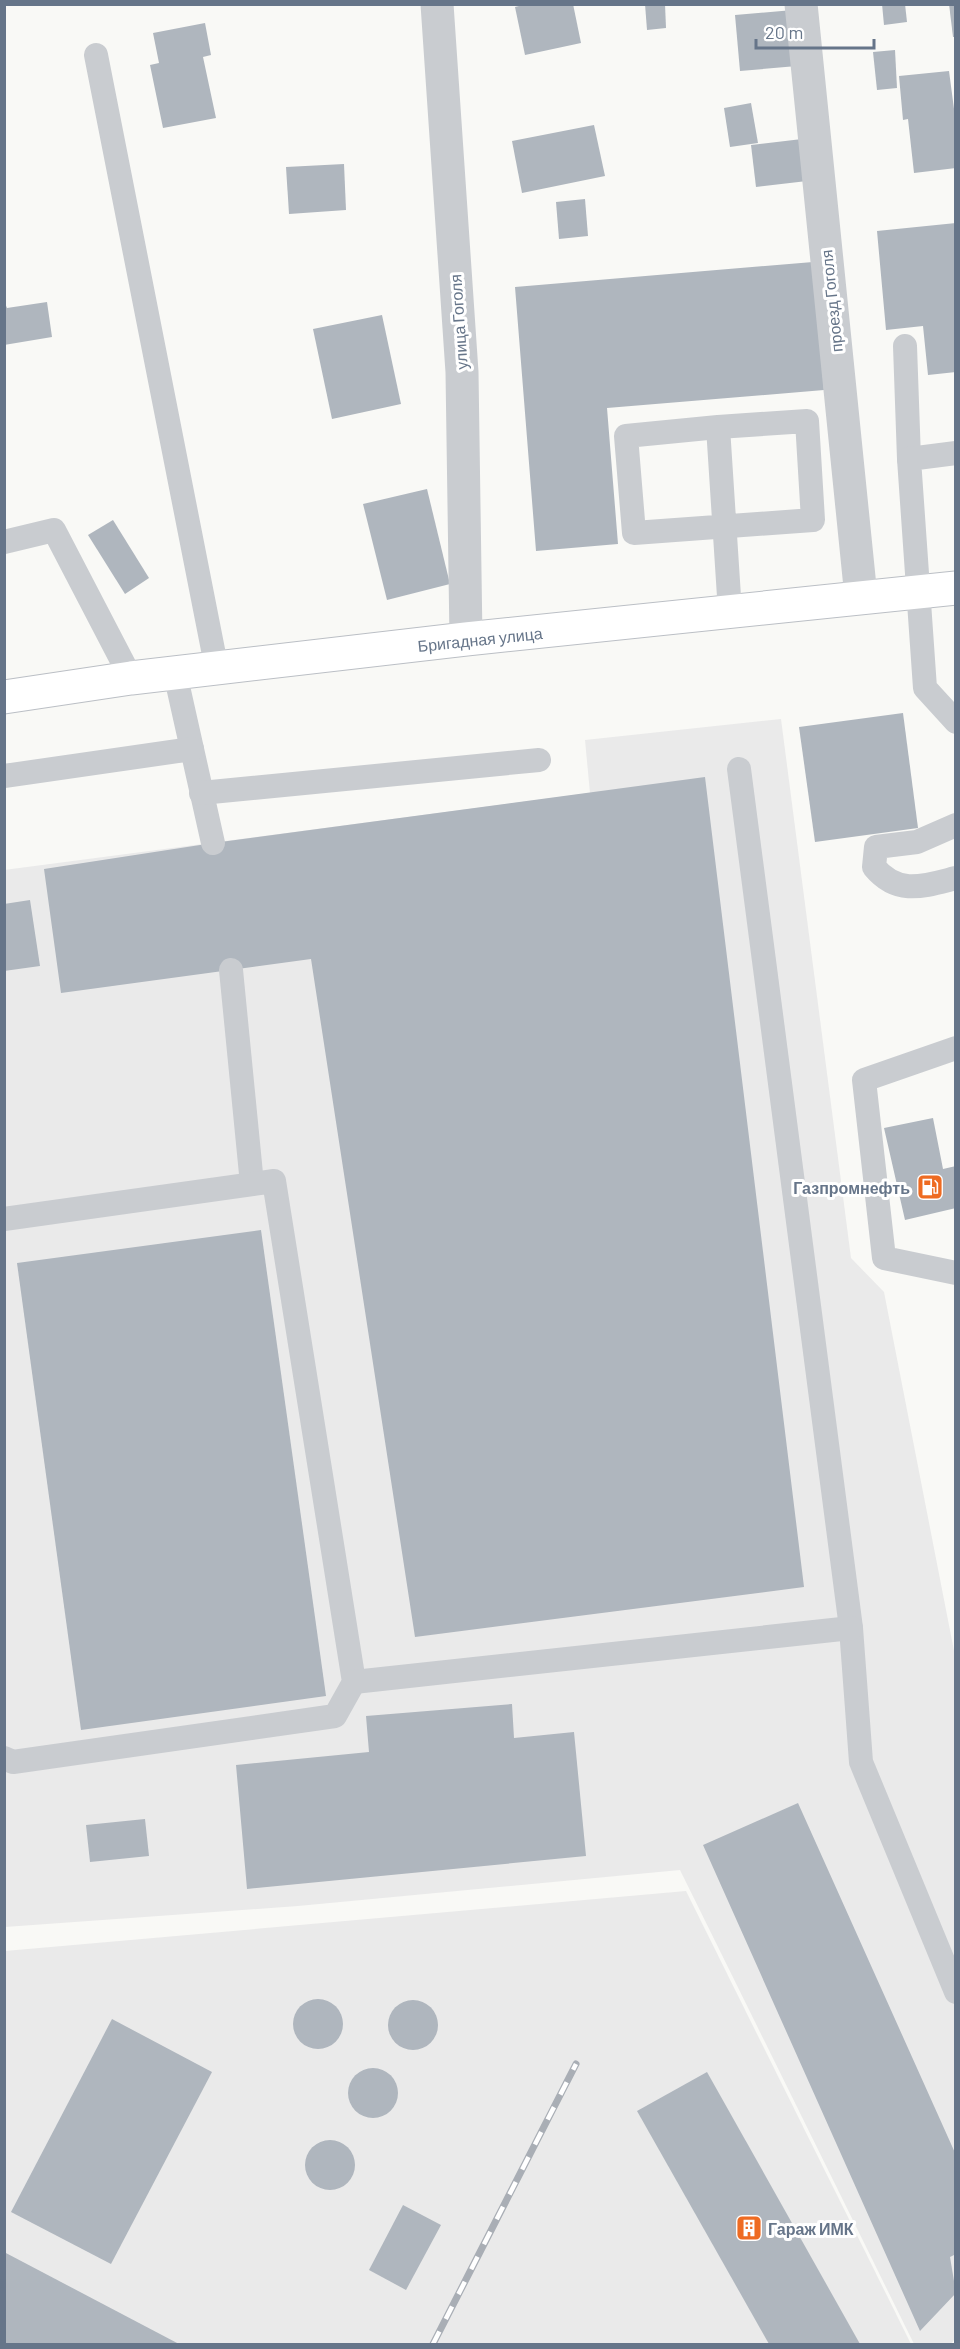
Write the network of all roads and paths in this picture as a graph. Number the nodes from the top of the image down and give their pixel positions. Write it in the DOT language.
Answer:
graph roads {
  1 [pos="437,4"];
  2 [pos="801,4"];
  3 [pos="96,55"];
  4 [pos="905,346"];
  5 [pos="718,427"];
  6 [pos="956,453"];
  7 [pos="909,459"];
  8 [pos="724,525"];
  9 [pos="4,542"];
  10 [pos="956,588"];
  11 [pos="918,591"];
  12 [pos="861,597"];
  13 [pos="730,612"];
  14 [pos="466,639"];
  15 [pos="217,670"];
  16 [pos="175,673"];
  17 [pos="131,678"];
  18 [pos="4,696"];
  19 [pos="956,722"];
  20 [pos="192,749"];
  21 [pos="539,760"];
  22 [pos="739,769"];
  23 [pos="4,776"];
  24 [pos="201,793"];
  25 [pos="956,825"];
  26 [pos="213,843"];
  27 [pos="956,878"];
  28 [pos="231,970"];
  29 [pos="956,1048"];
  30 [pos="252,1184"];
  31 [pos="4,1219"];
  32 [pos="956,1273"];
  33 [pos="852,1628"];
  34 [pos="354,1682"];
  35 [pos="4,1758"];
  36 [pos="956,1992"];
  1 -- 14 [label="street, улица Гоголя"];
  2 -- 12 [label="street, проезд Гоголя"];
  3 -- 15 [label="lane"];
  4 -- 7 [label="lane"];
  5 -- 8 [label="lane"];
  5 -- 8 [label="lane"];
  5 -- 8 [label="lane"];
  6 -- 7 [label="lane"];
  7 -- 11 [label="lane"];
  8 -- 13 [label="lane"];
  9 -- 17 [label="lane"];
  10 -- 11 [label="main road, Бригадная улица"];
  11 -- 12 [label="main road, Бригадная улица"];
  11 -- 19 [label="lane"];
  12 -- 13 [label="main road, Бригадная улица"];
  13 -- 14 [label="main road, Бригадная улица"];
  14 -- 15 [label="main road, Бригадная улица"];
  15 -- 16 [label="main road, Бригадная улица"];
  16 -- 17 [label="main road, Бригадная улица"];
  16 -- 20 [label="lane"];
  17 -- 18 [label="main road, Бригадная улица"];
  20 -- 23 [label="lane"];
  20 -- 24 [label="lane"];
  21 -- 24 [label="lane"];
  22 -- 33 [label="lane"];
  24 -- 26 [label="lane"];
  25 -- 27 [label="lane"];
  28 -- 30 [label="lane"];
  29 -- 32 [label="lane"];
  30 -- 31 [label="lane"];
  30 -- 34 [label="lane"];
  33 -- 34 [label="lane"];
  33 -- 36 [label="lane"];
  34 -- 35 [label="lane"];
}
